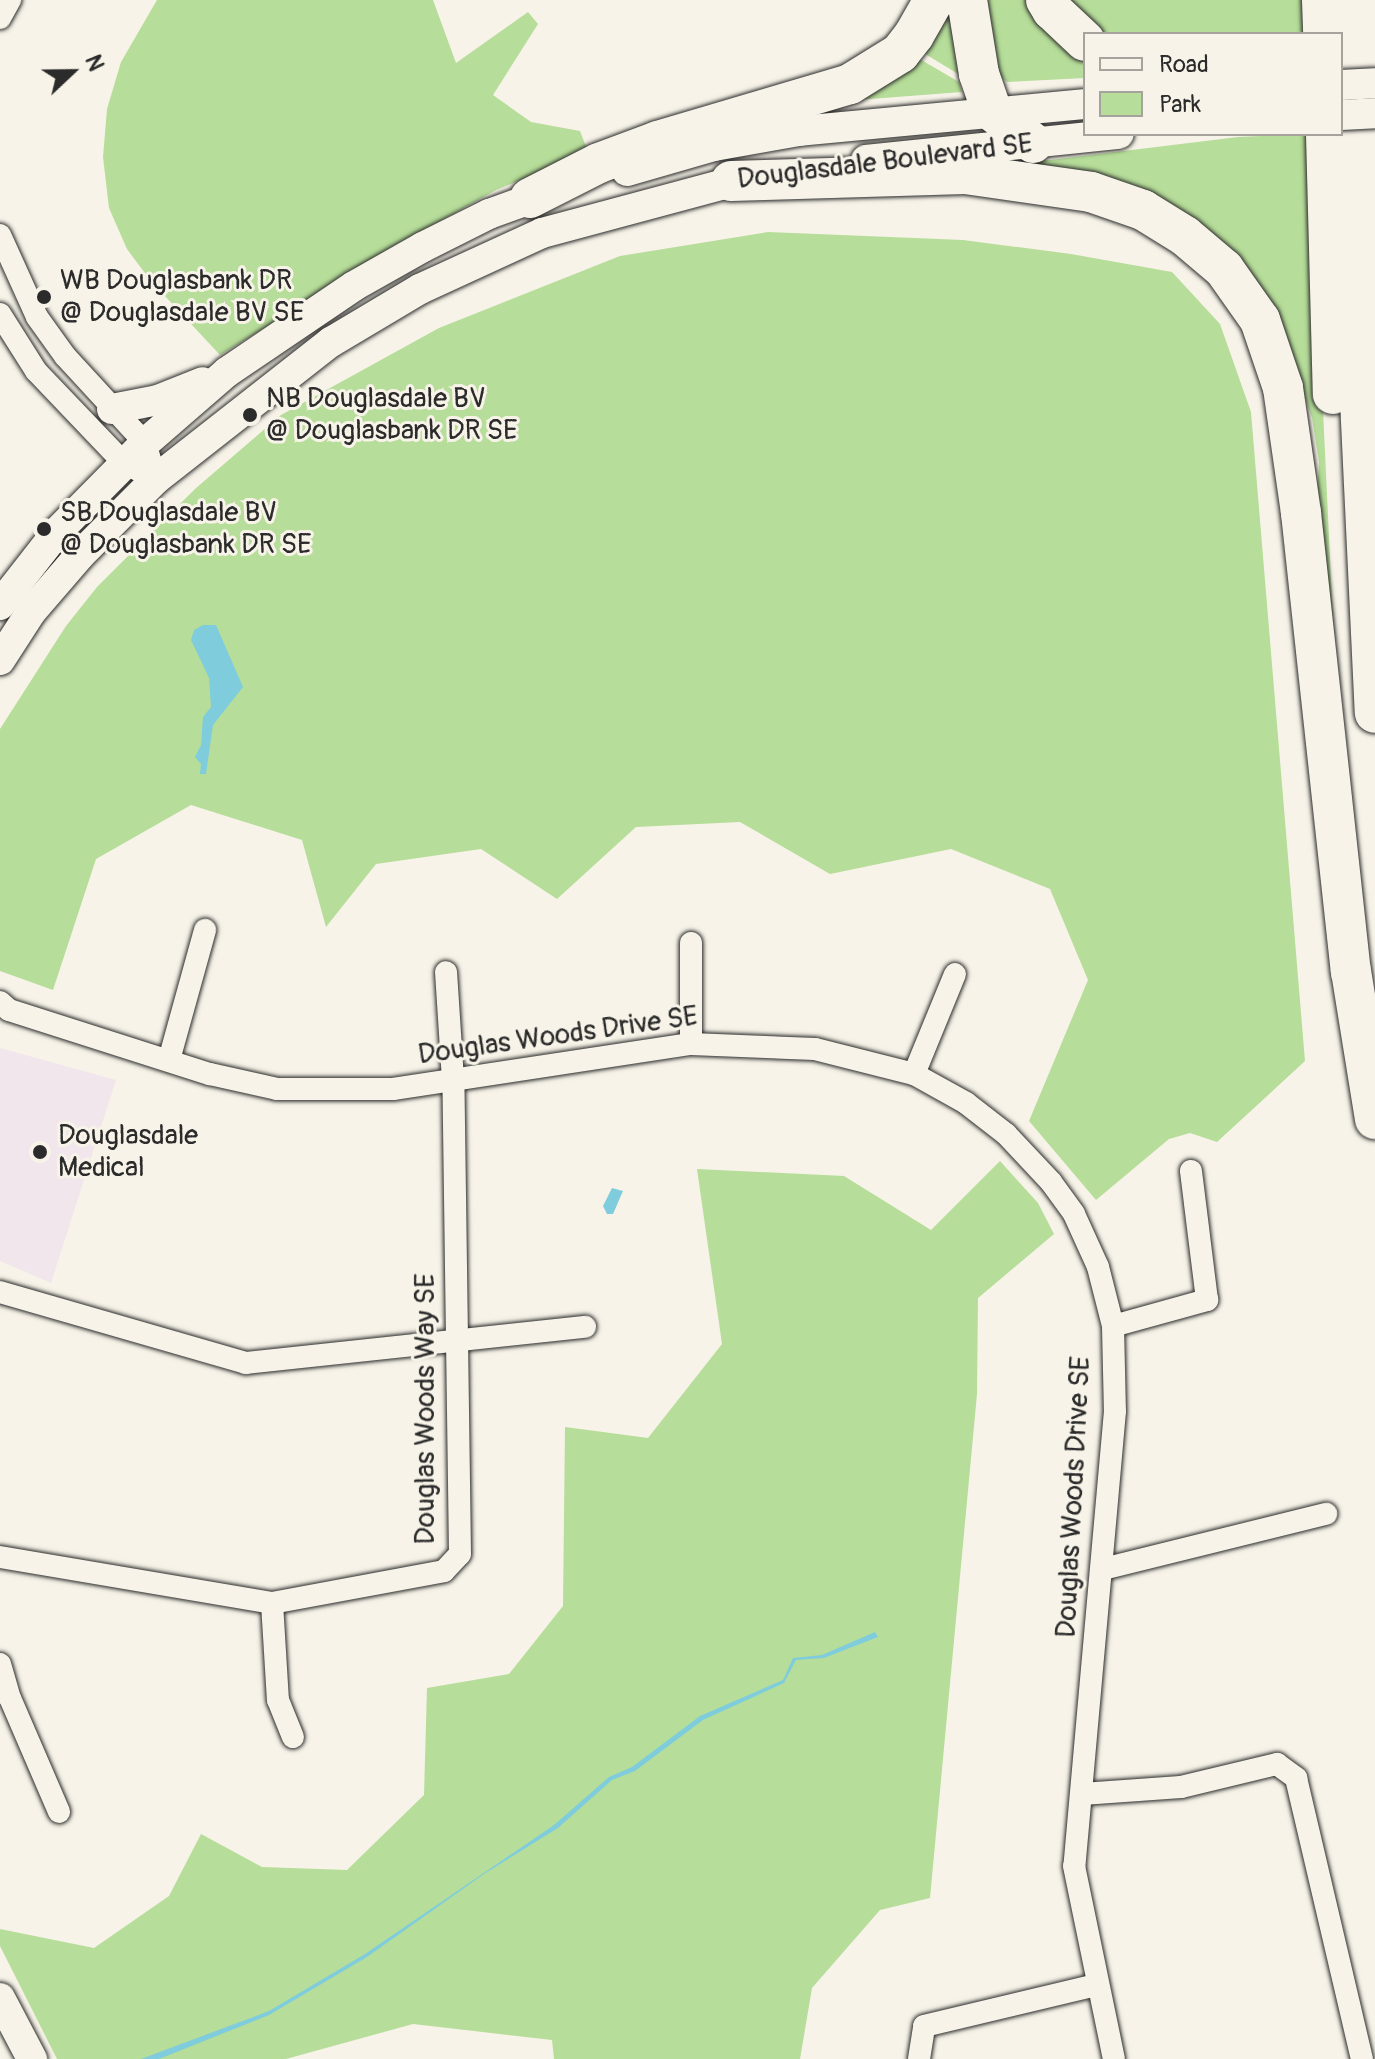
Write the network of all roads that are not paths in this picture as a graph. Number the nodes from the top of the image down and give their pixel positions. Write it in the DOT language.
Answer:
graph roads {
  1 [pos="10,0"];
  2 [pos="934,0"];
  3 [pos="967,0"];
  4 [pos="1046,0"];
  5 [pos="1322,0"];
  6 [pos="1362,0"];
  7 [pos="0,18"];
  8 [pos="1323,32"];
  9 [pos="1083,39"];
  10 [pos="1375,83"];
  11 [pos="1343,85"];
  12 [pos="1083,104"];
  13 [pos="992,111"];
  14 [pos="1375,113"];
  15 [pos="1343,115"];
  16 [pos="1100,136"];
  17 [pos="1326,136"];
  18 [pos="1033,143"];
  19 [pos="731,181"];
  20 [pos="530,198"];
  21 [pos="0,235"];
  22 [pos="0,314"];
  23 [pos="227,372"];
  24 [pos="112,409"];
  25 [pos="134,453"];
  26 [pos="156,479"];
  27 [pos="1368,588"];
  28 [pos="0,605"];
  29 [pos="0,660"];
  30 [pos="1375,713"];
  31 [pos="205,930"];
  32 [pos="691,943"];
  33 [pos="446,972"];
  34 [pos="955,974"];
  35 [pos="3,1009"];
  36 [pos="691,1044"];
  37 [pos="169,1060"];
  38 [pos="914,1074"];
  39 [pos="453,1080"];
  40 [pos="1375,1119"];
  41 [pos="1191,1171"];
  42 [pos="0,1292"];
  43 [pos="1113,1326"];
  44 [pos="585,1327"];
  45 [pos="458,1340"];
  46 [pos="1326,1514"];
  47 [pos="0,1557"];
  48 [pos="1103,1569"];
  49 [pos="272,1603"];
  50 [pos="0,1664"];
  51 [pos="293,1737"];
  52 [pos="1082,1794"];
  53 [pos="59,1812"];
  54 [pos="1096,1985"];
  55 [pos="0,1998"];
  56 [pos="32,2059"];
  57 [pos="919,2059"];
  58 [pos="1114,2059"];
  59 [pos="1362,2059"];
  1 -- 7 [label="street"];
  2 -- 20 [label="highway"];
  3 -- 13 [label="highway"];
  4 -- 9 [label="highway"];
  5 -- 8 [label="highway"];
  6 -- 27 [label="highway"];
  10 -- 11 [label="street, bridge"];
  12 -- 13 [label="street, Douglasdale Boulevard SE"];
  13 -- 18 [label="highway"];
  13 -- 20 [label="street, Douglasdale Boulevard SE"];
  14 -- 15 [label="street, bridge"];
  16 -- 18 [label="street, Douglasdale Boulevard SE"];
  17 -- 27 [label="highway"];
  18 -- 19 [label="street, Douglasdale Boulevard SE"];
  19 -- 26 [label="street, Douglasdale Boulevard SE"];
  19 -- 40 [label="highway"];
  20 -- 23 [label="street, Douglasdale Boulevard SE"];
  21 -- 24 [label="street"];
  22 -- 25 [label="street"];
  23 -- 24 [label="street"];
  23 -- 25 [label="street, Douglasdale Boulevard SE"];
  24 -- 25 [label="street"];
  25 -- 26 [label="street"];
  25 -- 28 [label="street, Douglasdale Boulevard SE"];
  26 -- 29 [label="street, Douglasdale Boulevard SE"];
  27 -- 30 [label="highway"];
  31 -- 37 [label="street"];
  32 -- 36 [label="street"];
  33 -- 39 [label="street, Douglas Woods Way SE"];
  34 -- 38 [label="street"];
  35 -- 37 [label="street, Douglas Woods Drive SE"];
  36 -- 38 [label="street, Douglas Woods Drive SE"];
  36 -- 39 [label="street, Douglas Woods Drive SE"];
  37 -- 39 [label="street, Douglas Woods Drive SE"];
  38 -- 43 [label="street, Douglas Woods Drive SE"];
  39 -- 45 [label="street, Douglas Woods Way SE"];
  41 -- 43 [label="street"];
  42 -- 45 [label="street"];
  43 -- 48 [label="street, Douglas Woods Drive SE"];
  44 -- 45 [label="street"];
  45 -- 49 [label="street, Douglas Woods Way SE"];
  46 -- 48 [label="street"];
  47 -- 49 [label="street, Douglas Woods Way SE"];
  48 -- 52 [label="street, Douglas Woods Drive SE"];
  49 -- 51 [label="street"];
  50 -- 53 [label="street"];
  52 -- 54 [label="street, Douglas Woods Drive SE"];
  52 -- 59 [label="street"];
  54 -- 57 [label="street"];
  54 -- 58 [label="street, Douglas Woods Drive SE"];
  55 -- 56 [label="street"];
}
